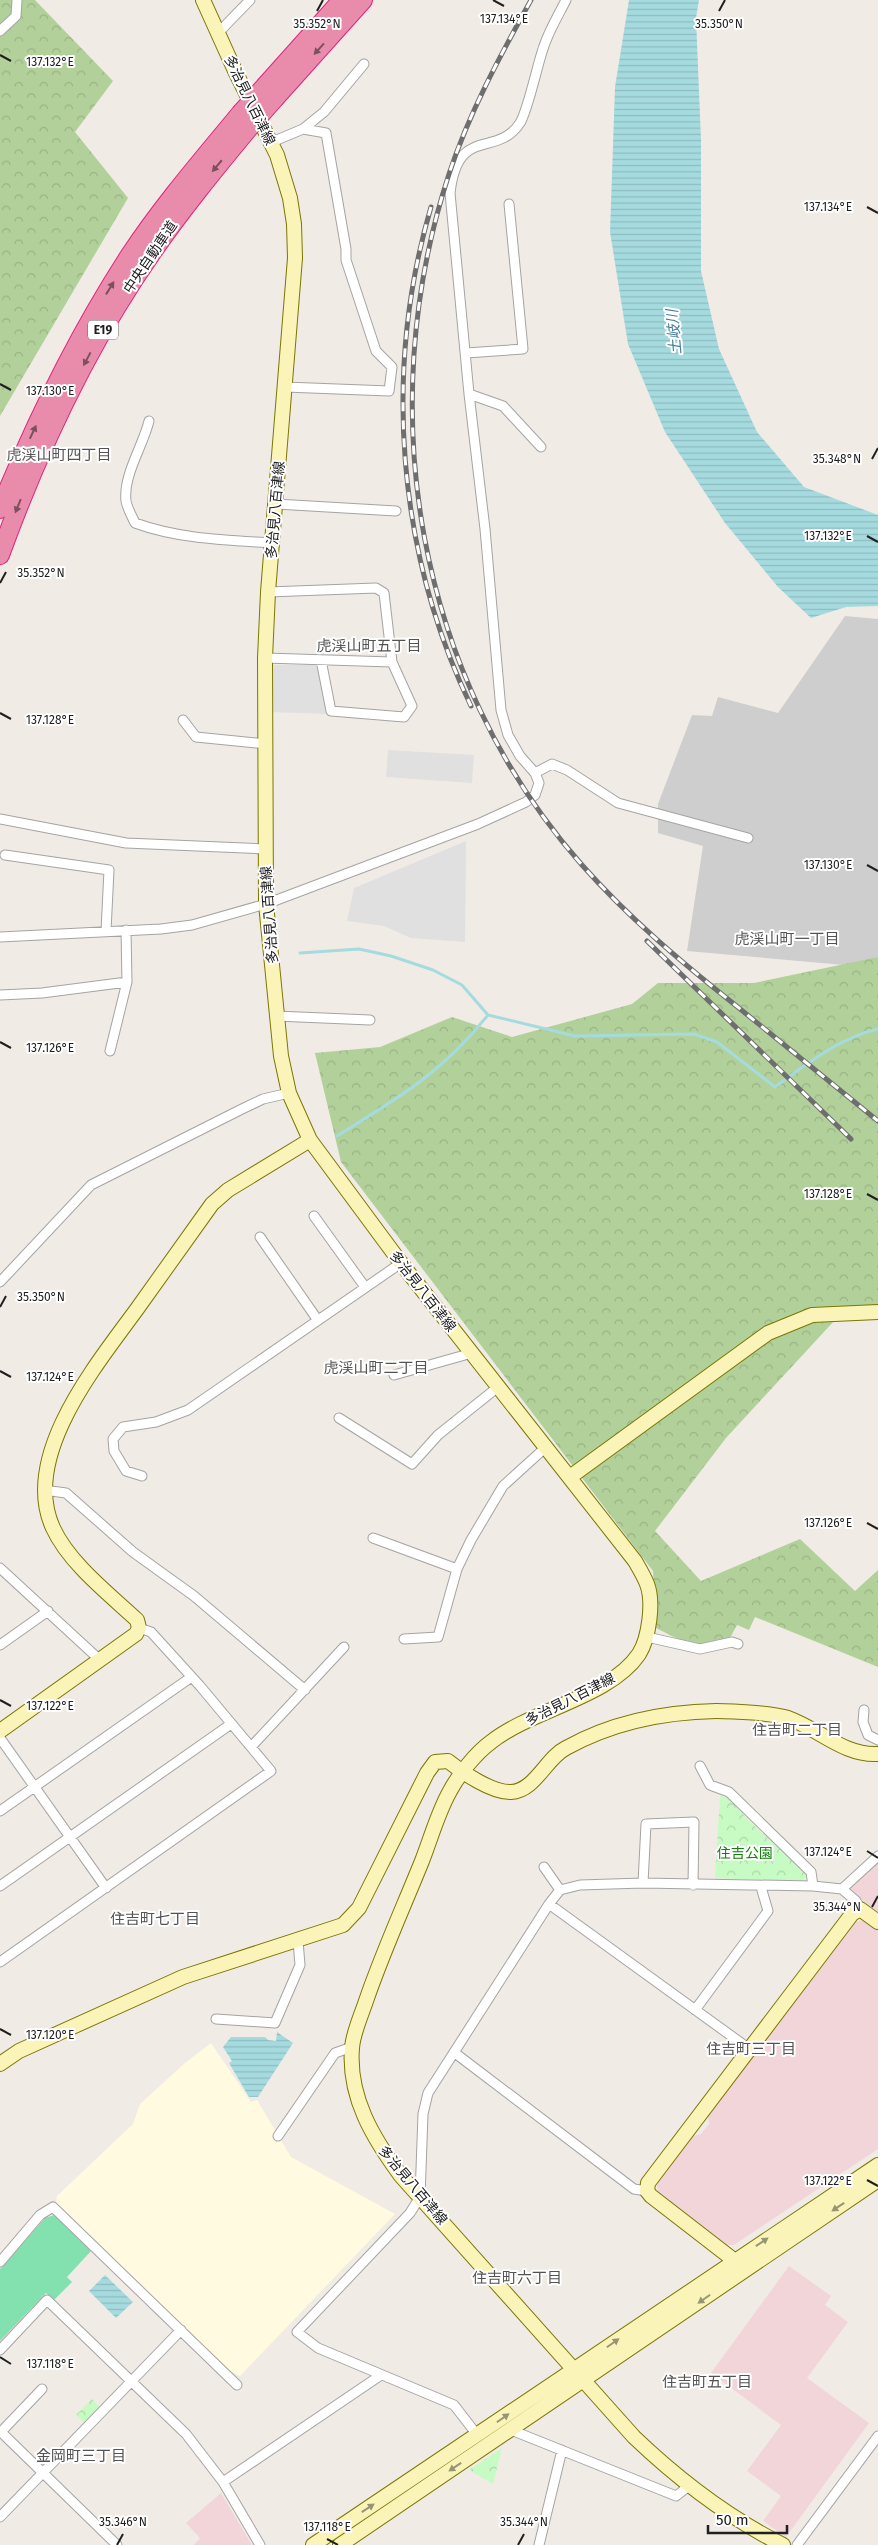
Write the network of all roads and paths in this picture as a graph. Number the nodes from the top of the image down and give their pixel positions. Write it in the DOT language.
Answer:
graph roads {
  1 [pos="18,0"];
  2 [pos="203,0"];
  3 [pos="250,0"];
  4 [pos="342,0"];
  5 [pos="363,0"];
  6 [pos="566,0"];
  7 [pos="0,31"];
  8 [pos="218,33"];
  9 [pos="364,64"];
  10 [pos="271,91"];
  11 [pos="244,121"];
  12 [pos="303,129"];
  13 [pos="272,142"];
  14 [pos="510,204"];
  15 [pos="466,353"];
  16 [pos="285,387"];
  17 [pos="468,394"];
  18 [pos="149,421"];
  19 [pos="542,447"];
  20 [pos="19,463"];
  21 [pos="0,497"];
  22 [pos="276,504"];
  23 [pos="0,509"];
  24 [pos="396,511"];
  25 [pos="272,543"];
  26 [pos="0,555"];
  27 [pos="268,592"];
  28 [pos="265,658"];
  29 [pos="321,660"];
  30 [pos="392,662"];
  31 [pos="183,720"];
  32 [pos="266,744"];
  33 [pos="535,773"];
  34 [pos="0,819"];
  35 [pos="748,838"];
  36 [pos="265,849"];
  37 [pos="5,854"];
  38 [pos="266,904"];
  39 [pos="126,930"];
  40 [pos="106,931"];
  41 [pos="0,936"];
  42 [pos="127,982"];
  43 [pos="0,995"];
  44 [pos="276,1016"];
  45 [pos="370,1020"];
  46 [pos="110,1051"];
  47 [pos="289,1092"];
  48 [pos="310,1140"];
  49 [pos="314,1216"];
  50 [pos="260,1237"];
  51 [pos="400,1263"];
  52 [pos="0,1282"];
  53 [pos="364,1287"];
  54 [pos="878,1312"];
  55 [pos="317,1319"];
  56 [pos="472,1353"];
  57 [pos="394,1375"];
  58 [pos="498,1387"];
  59 [pos="339,1418"];
  60 [pos="546,1447"];
  61 [pos="142,1476"];
  62 [pos="570,1477"];
  63 [pos="44,1490"];
  64 [pos="373,1538"];
  65 [pos="0,1568"];
  66 [pos="457,1569"];
  67 [pos="48,1611"];
  68 [pos="139,1628"];
  69 [pos="647,1637"];
  70 [pos="404,1639"];
  71 [pos="738,1644"];
  72 [pos="0,1645"];
  73 [pos="344,1647"];
  74 [pos="101,1661"];
  75 [pos="190,1678"];
  76 [pos="305,1690"];
  77 [pos="864,1710"];
  78 [pos="232,1724"];
  79 [pos="0,1730"];
  80 [pos="0,1738"];
  81 [pos="878,1740"];
  82 [pos="251,1746"];
  83 [pos="878,1754"];
  84 [pos="700,1766"];
  85 [pos="463,1773"];
  86 [pos="35,1786"];
  87 [pos="0,1811"];
  88 [pos="72,1837"];
  89 [pos="878,1856"];
  90 [pos="544,1867"];
  91 [pos="643,1883"];
  92 [pos="693,1885"];
  93 [pos="0,1886"];
  94 [pos="812,1886"];
  95 [pos="761,1887"];
  96 [pos="106,1888"];
  97 [pos="842,1889"];
  98 [pos="560,1890"];
  99 [pos="550,1904"];
  100 [pos="860,1909"];
  101 [pos="878,1922"];
  102 [pos="298,1941"];
  103 [pos="0,1962"];
  104 [pos="695,2010"];
  105 [pos="216,2019"];
  106 [pos="352,2047"];
  107 [pos="748,2048"];
  108 [pos="455,2053"];
  109 [pos="0,2064"];
  110 [pos="278,2136"];
  111 [pos="878,2165"];
  112 [pos="878,2180"];
  113 [pos="647,2190"];
  114 [pos="420,2197"];
  115 [pos="735,2261"];
  116 [pos="0,2262"];
  117 [pos="181,2330"];
  118 [pos="0,2350"];
  119 [pos="573,2370"];
  120 [pos="381,2375"];
  121 [pos="132,2382"];
  122 [pos="583,2382"];
  123 [pos="237,2385"];
  124 [pos="42,2388"];
  125 [pos="511,2430"];
  126 [pos="1,2431"];
  127 [pos="478,2436"];
  128 [pos="878,2436"];
  129 [pos="562,2450"];
  130 [pos="43,2473"];
  131 [pos="223,2482"];
  132 [pos="689,2486"];
  133 [pos="0,2517"];
  134 [pos="117,2545"];
  135 [pos="260,2545"];
  136 [pos="313,2545"];
  137 [pos="340,2545"];
  138 [pos="539,2545"];
  139 [pos="783,2545"];
  140 [pos="797,2545"];
  1 -- 7 [label="street"];
  2 -- 8 [label="street, 多治見八百津線"];
  3 -- 8 [label="street"];
  4 -- 10 [label="highway, 中央自動車道 / E19"];
  5 -- 10 [label="highway, 中央自動車道 / E19, one-way"];
  6 -- 15 [label="street"];
  8 -- 13 [label="street, 多治見八百津線"];
  9 -- 12 [label="street"];
  10 -- 11 [label="highway, 中央自動車道 / E19, bridge"];
  20 -- 11 [label="highway, 中央自動車道 / E19, one-way"];
  11 -- 26 [label="highway, 中央自動車道 / E19, one-way"];
  12 -- 13 [label="street"];
  12 -- 16 [label="street"];
  13 -- 16 [label="street, 多治見八百津線"];
  14 -- 15 [label="street"];
  15 -- 17 [label="street"];
  16 -- 22 [label="street, 多治見八百津線"];
  17 -- 19 [label="street"];
  17 -- 33 [label="street"];
  18 -- 25 [label="street"];
  20 -- 21 [label="highway"];
  20 -- 23 [label="highway, 中央自動車道 / E19"];
  22 -- 24 [label="street"];
  22 -- 25 [label="street, 多治見八百津線"];
  25 -- 27 [label="street, 多治見八百津線"];
  27 -- 28 [label="street, 多治見八百津線"];
  27 -- 30 [label="street"];
  28 -- 29 [label="street"];
  28 -- 32 [label="street, 多治見八百津線"];
  29 -- 30 [label="street"];
  29 -- 30 [label="street"];
  31 -- 32 [label="street"];
  32 -- 36 [label="street, 多治見八百津線"];
  33 -- 35 [label="street"];
  33 -- 38 [label="street"];
  34 -- 36 [label="street"];
  36 -- 38 [label="street, 多治見八百津線"];
  37 -- 40 [label="street"];
  38 -- 39 [label="street"];
  38 -- 44 [label="street, 多治見八百津線"];
  39 -- 40 [label="street"];
  39 -- 42 [label="street"];
  40 -- 41 [label="street"];
  42 -- 43 [label="street"];
  42 -- 46 [label="street"];
  44 -- 45 [label="street"];
  44 -- 47 [label="street, 多治見八百津線"];
  47 -- 48 [label="street, 多治見八百津線"];
  47 -- 52 [label="street"];
  48 -- 51 [label="street, 多治見八百津線"];
  48 -- 63 [label="street"];
  49 -- 53 [label="street"];
  50 -- 55 [label="street"];
  51 -- 53 [label="street"];
  51 -- 56 [label="street, 多治見八百津線"];
  53 -- 55 [label="street"];
  54 -- 62 [label="street"];
  55 -- 61 [label="street"];
  56 -- 57 [label="street"];
  56 -- 58 [label="street, 多治見八百津線"];
  58 -- 59 [label="street"];
  58 -- 60 [label="street, 多治見八百津線"];
  60 -- 62 [label="street, 多治見八百津線"];
  60 -- 66 [label="street"];
  62 -- 69 [label="street, 多治見八百津線"];
  63 -- 68 [label="street"];
  63 -- 76 [label="street"];
  64 -- 66 [label="street"];
  65 -- 67 [label="street"];
  66 -- 70 [label="street"];
  67 -- 72 [label="street"];
  67 -- 74 [label="street"];
  68 -- 74 [label="street"];
  68 -- 75 [label="street"];
  69 -- 71 [label="street"];
  69 -- 85 [label="street, 多治見八百津線"];
  73 -- 76 [label="street"];
  74 -- 79 [label="street"];
  75 -- 78 [label="street"];
  75 -- 86 [label="street"];
  76 -- 82 [label="street"];
  77 -- 81 [label="street"];
  78 -- 82 [label="street"];
  78 -- 88 [label="street"];
  80 -- 86 [label="street"];
  82 -- 96 [label="street"];
  83 -- 85 [label="street"];
  84 -- 94 [label="street"];
  85 -- 102 [label="street"];
  85 -- 106 [label="street, 多治見八百津線"];
  86 -- 87 [label="street"];
  86 -- 88 [label="street"];
  88 -- 93 [label="street"];
  88 -- 96 [label="street"];
  89 -- 97 [label="street"];
  90 -- 98 [label="street"];
  91 -- 92 [label="street"];
  91 -- 92 [label="street"];
  91 -- 98 [label="street"];
  92 -- 95 [label="street"];
  94 -- 95 [label="street"];
  94 -- 97 [label="street"];
  95 -- 104 [label="street"];
  96 -- 103 [label="street"];
  97 -- 100 [label="street"];
  98 -- 99 [label="street"];
  99 -- 104 [label="street"];
  99 -- 108 [label="street"];
  100 -- 101 [label="street"];
  100 -- 107 [label="street"];
  102 -- 105 [label="street"];
  102 -- 109 [label="street"];
  104 -- 107 [label="street"];
  106 -- 110 [label="street"];
  106 -- 114 [label="street, 多治見八百津線"];
  107 -- 113 [label="street"];
  108 -- 113 [label="street"];
  108 -- 114 [label="street"];
  115 -- 111 [label="street, one-way"];
  112 -- 122 [label="street, one-way"];
  113 -- 115 [label="street"];
  114 -- 119 [label="street, 多治見八百津線"];
  114 -- 120 [label="street"];
  119 -- 115 [label="street, one-way"];
  116 -- 117 [label="street"];
  117 -- 121 [label="street"];
  117 -- 123 [label="street"];
  118 -- 121 [label="street"];
  119 -- 122 [label="street, 多治見八百津線"];
  127 -- 119 [label="street, one-way"];
  120 -- 127 [label="street"];
  120 -- 131 [label="street"];
  121 -- 130 [label="street"];
  121 -- 131 [label="street"];
  122 -- 125 [label="street"];
  122 -- 132 [label="street, 多治見八百津線"];
  124 -- 126 [label="street"];
  125 -- 129 [label="street"];
  125 -- 137 [label="street, one-way"];
  126 -- 130 [label="street"];
  136 -- 127 [label="street, one-way"];
  128 -- 140 [label="street"];
  129 -- 132 [label="street"];
  129 -- 138 [label="street"];
  130 -- 133 [label="street"];
  130 -- 134 [label="street"];
  131 -- 135 [label="street"];
  132 -- 139 [label="street, 多治見八百津線"];
}
